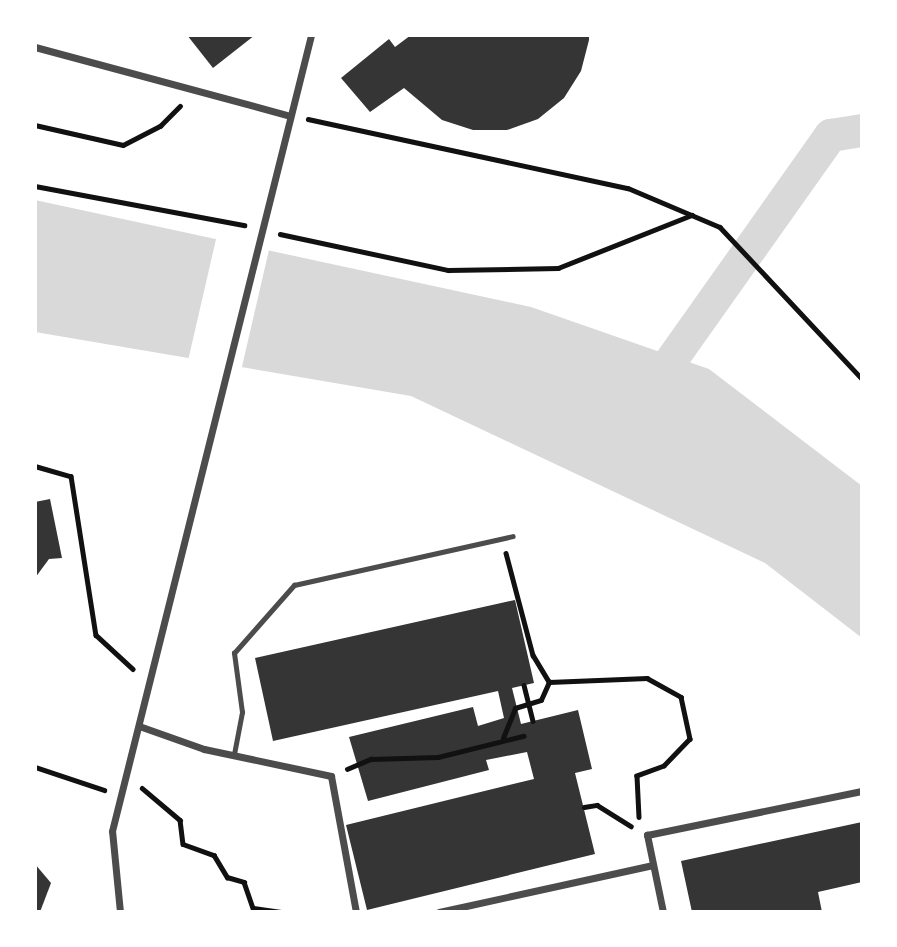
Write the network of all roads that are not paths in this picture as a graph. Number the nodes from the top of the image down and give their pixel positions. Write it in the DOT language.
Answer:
graph roads {
  1 [pos="311,35"];
  2 [pos="35,47"];
  3 [pos="290,116"];
  4 [pos="513,536"];
  5 [pos="139,726"];
  6 [pos="234,754"];
  7 [pos="862,790"];
  8 [pos="653,865"];
  9 [pos="120,912"];
  10 [pos="356,912"];
  11 [pos="439,912"];
  12 [pos="663,912"];
  1 -- 3 [label="street"];
  2 -- 3 [label="street"];
  3 -- 5 [label="street"];
  4 -- 6 [label="lane"];
  5 -- 6 [label="street"];
  5 -- 9 [label="street"];
  6 -- 10 [label="street"];
  7 -- 8 [label="street"];
  8 -- 11 [label="street"];
  8 -- 12 [label="street"];
}
